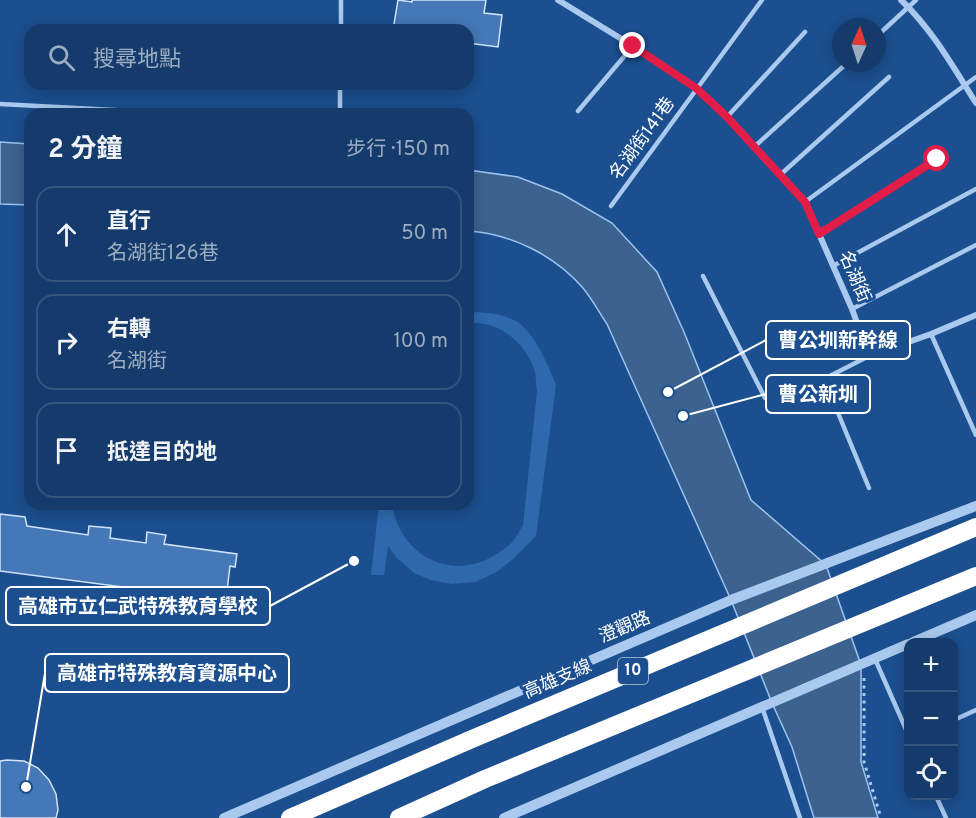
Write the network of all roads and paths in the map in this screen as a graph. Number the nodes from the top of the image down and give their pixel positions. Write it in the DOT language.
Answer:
graph roads {
  1 [pos="341,0"];
  2 [pos="558,0"];
  3 [pos="762,0"];
  4 [pos="901,0"];
  5 [pos="916,0"];
  6 [pos="908,7"];
  7 [pos="341,24"];
  8 [pos="886,28"];
  9 [pos="805,32"];
  10 [pos="633,46"];
  11 [pos="837,72"];
  12 [pos="889,77"];
  13 [pos="976,77"];
  14 [pos="964,85"];
  15 [pos="696,88"];
  16 [pos="340,90"];
  17 [pos="976,103"];
  18 [pos="0,104"];
  19 [pos="76,108"];
  20 [pos="340,108"];
  21 [pos="578,111"];
  22 [pos="727,117"];
  23 [pos="754,147"];
  24 [pos="937,159"];
  25 [pos="780,175"];
  26 [pos="976,189"];
  27 [pos="805,202"];
  28 [pos="611,206"];
  29 [pos="819,234"];
  30 [pos="976,245"];
  31 [pos="833,266"];
  32 [pos="703,276"];
  33 [pos="852,309"];
  34 [pos="976,315"];
  35 [pos="931,334"];
  36 [pos="869,356"];
  37 [pos="824,379"];
  38 [pos="976,435"];
  39 [pos="869,488"];
  40 [pos="976,506"];
  41 [pos="976,527"];
  42 [pos="976,576"];
  43 [pos="976,615"];
  44 [pos="922,638"];
  45 [pos="904,646"];
  46 [pos="867,662"];
  47 [pos="767,705"];
  48 [pos="976,710"];
  49 [pos="958,718"];
  50 [pos="904,725"];
  51 [pos="938,800"];
  52 [pos="224,818"];
  53 [pos="290,818"];
  54 [pos="399,818"];
  55 [pos="504,818"];
  56 [pos="800,818"];
  57 [pos="881,818"];
  58 [pos="946,818"];
  1 -- 7 [label="lane"];
  2 -- 10 [label="street, 名湖街"];
  3 -- 15 [label="lane, 名湖街141巷"];
  4 -- 6 [label="street"];
  5 -- 6 [label="lane"];
  6 -- 8 [label="lane"];
  6 -- 14 [label="street"];
  9 -- 22 [label="lane"];
  10 -- 15 [label="street, 名湖街"];
  10 -- 21 [label="lane"];
  11 -- 23 [label="lane"];
  12 -- 25 [label="lane"];
  13 -- 14 [label="lane"];
  14 -- 17 [label="street"];
  14 -- 27 [label="lane"];
  15 -- 22 [label="street, 名湖街"];
  15 -- 28 [label="lane, 名湖街141巷"];
  16 -- 20 [label="lane"];
  18 -- 19 [label="lane"];
  22 -- 23 [label="street, 名湖街"];
  23 -- 25 [label="street, 名湖街"];
  24 -- 29 [label="lane"];
  25 -- 27 [label="street, 名湖街"];
  26 -- 31 [label="lane"];
  27 -- 29 [label="street, 名湖街"];
  29 -- 31 [label="street, 名湖街"];
  30 -- 33 [label="lane"];
  31 -- 33 [label="street, 名湖街"];
  32 -- 37 [label="lane"];
  33 -- 36 [label="street, 名湖街"];
  34 -- 35 [label="street"];
  35 -- 36 [label="street"];
  35 -- 38 [label="lane"];
  36 -- 37 [label="lane"];
  37 -- 39 [label="lane"];
  40 -- 52 [label="street, 澄觀路"];
  41 -- 53 [label="highway, 高雄支線 / 10"];
  42 -- 54 [label="highway, 10"];
  43 -- 44 [label="street"];
  45 -- 46 [label="street"];
  46 -- 47 [label="street"];
  46 -- 50 [label="lane"];
  46 -- 57 [label="path"];
  47 -- 55 [label="street"];
  47 -- 56 [label="lane"];
  48 -- 49 [label="lane"];
  51 -- 58 [label="lane"];
}
